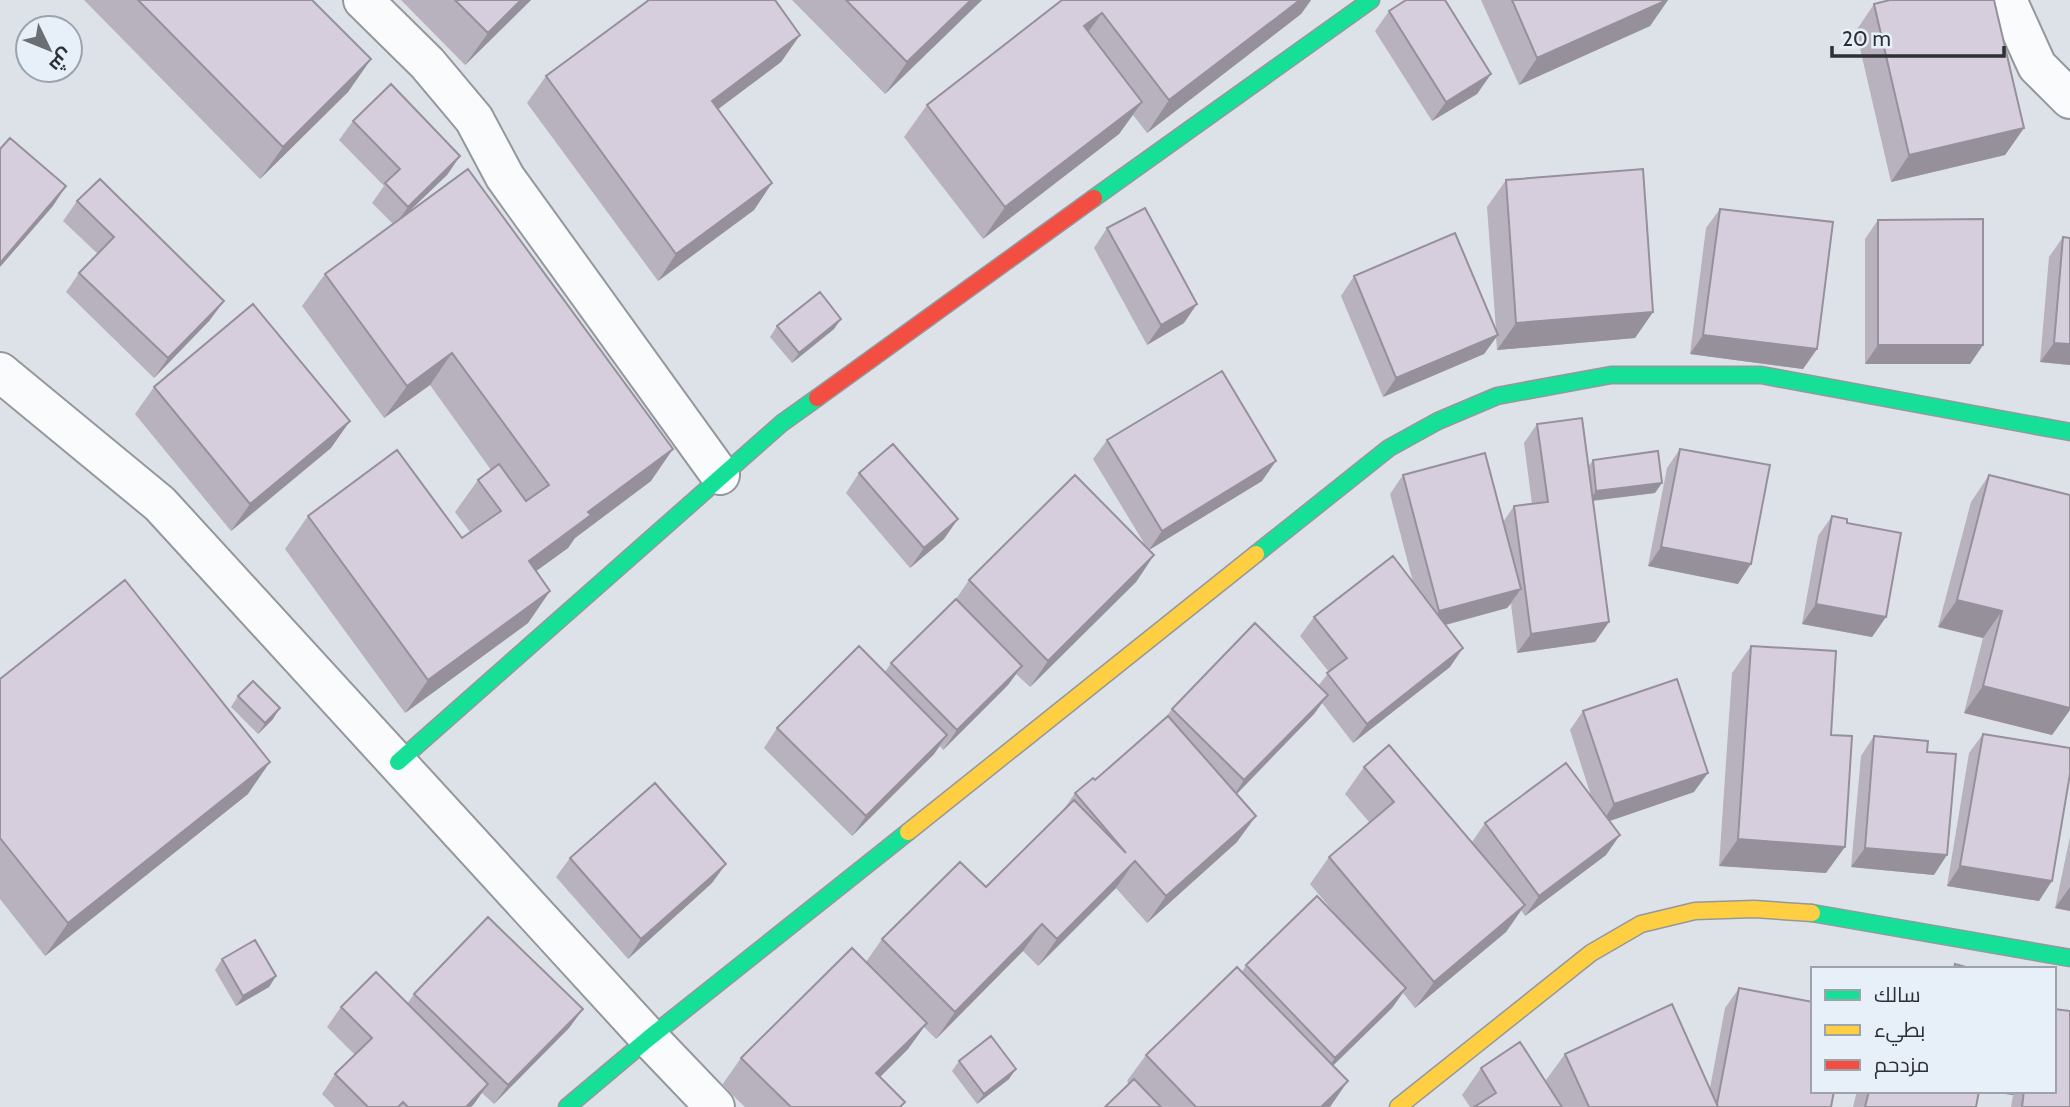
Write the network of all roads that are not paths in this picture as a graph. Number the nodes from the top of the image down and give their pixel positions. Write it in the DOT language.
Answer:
graph roads {
  1 [pos="363,0"];
  2 [pos="1371,0"];
  3 [pos="2007,0"];
  4 [pos="2070,99"];
  5 [pos="0,372"];
  6 [pos="2070,432"];
  7 [pos="720,475"];
  8 [pos="398,762"];
  9 [pos="2070,958"];
  10 [pos="649,1038"];
  11 [pos="567,1107"];
  12 [pos="715,1107"];
  13 [pos="1398,1107"];
  1 -- 7 [label="street"];
  2 -- 7 [label="street"];
  3 -- 4 [label="street"];
  5 -- 8 [label="street"];
  6 -- 10 [label="street"];
  7 -- 8 [label="street"];
  8 -- 10 [label="street"];
  9 -- 13 [label="street"];
  10 -- 11 [label="street"];
  10 -- 12 [label="street"];
}
